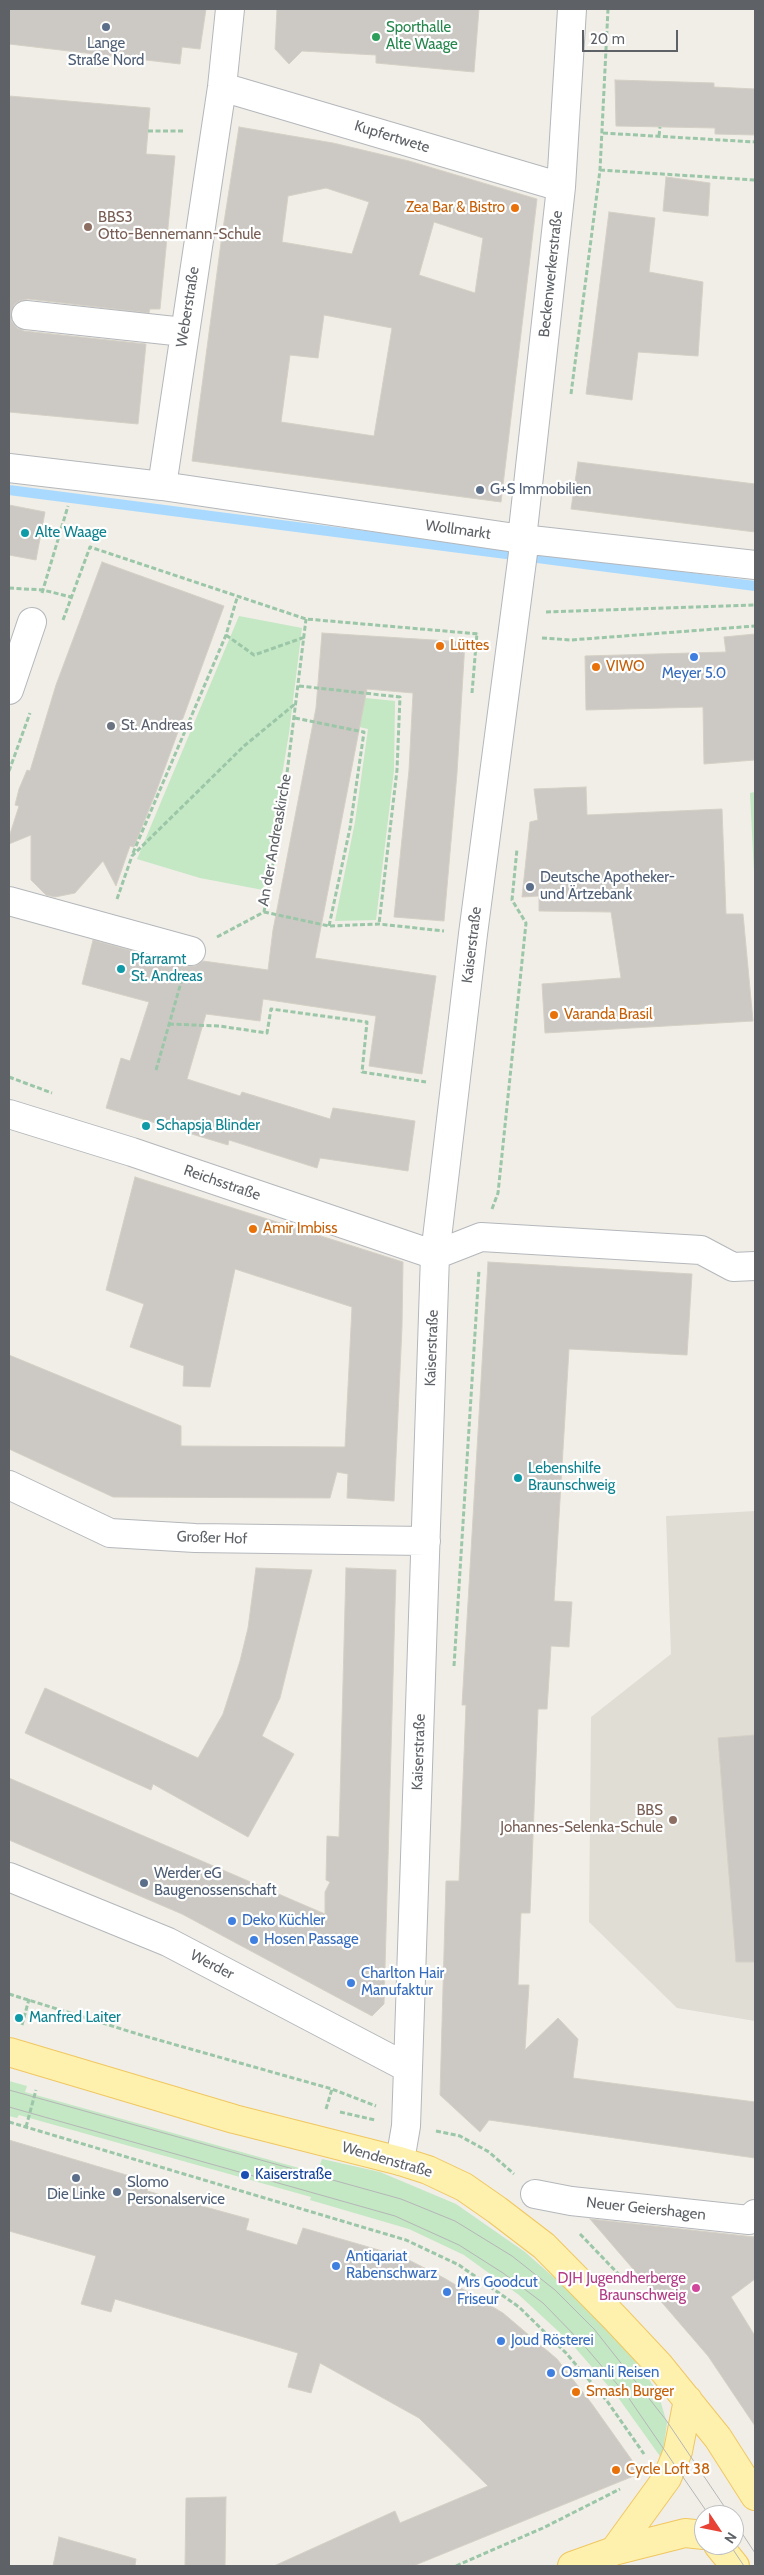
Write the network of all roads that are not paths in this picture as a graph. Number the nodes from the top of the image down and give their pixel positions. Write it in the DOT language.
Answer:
graph roads {
  1 [pos="230,9"];
  2 [pos="572,9"];
  3 [pos="222,87"];
  4 [pos="561,187"];
  5 [pos="26,314"];
  6 [pos="184,332"];
  7 [pos="9,468"];
  8 [pos="162,486"];
  9 [pos="523,551"];
  10 [pos="755,565"];
  11 [pos="32,622"];
  12 [pos="9,690"];
  13 [pos="9,901"];
  14 [pos="191,951"];
  15 [pos="9,1114"];
  16 [pos="435,1255"];
  17 [pos="755,1266"];
  18 [pos="9,1485"];
  19 [pos="426,1541"];
  20 [pos="9,1877"];
  21 [pos="9,2052"];
  22 [pos="408,2068"];
  23 [pos="400,2161"];
  24 [pos="535,2194"];
  25 [pos="755,2214"];
  26 [pos="688,2400"];
  27 [pos="755,2496"];
  28 [pos="694,2534"];
  29 [pos="614,2551"];
  30 [pos="726,2555"];
  31 [pos="572,2566"];
  32 [pos="735,2566"];
  1 -- 3 [label="street, Weberstraße"];
  2 -- 4 [label="street, Beckenwerkerstraße"];
  3 -- 4 [label="street, Kupfertwete"];
  3 -- 6 [label="street, Weberstraße"];
  4 -- 9 [label="street, Beckenwerkerstraße"];
  5 -- 6 [label="street"];
  6 -- 8 [label="street, Weberstraße"];
  7 -- 8 [label="street"];
  8 -- 9 [label="street, Wollmarkt"];
  9 -- 10 [label="street, Wollmarkt"];
  9 -- 16 [label="street, Kaiserstraße"];
  11 -- 12 [label="street"];
  13 -- 14 [label="street"];
  15 -- 16 [label="street, Reichsstraße"];
  16 -- 17 [label="street"];
  16 -- 19 [label="street, Kaiserstraße"];
  18 -- 19 [label="street, Großer Hof"];
  19 -- 22 [label="street, Kaiserstraße"];
  20 -- 22 [label="street, Werder"];
  21 -- 23 [label="main road, Wendenstraße"];
  22 -- 23 [label="street, Kaiserstraße"];
  23 -- 26 [label="main road, Wendenstraße"];
  24 -- 25 [label="street, Neuer Geiershagen"];
  26 -- 27 [label="main road, Wendenstraße"];
  26 -- 29 [label="main road"];
  28 -- 29 [label="main road"];
  29 -- 31 [label="main road"];
  30 -- 32 [label="main road"];
}
